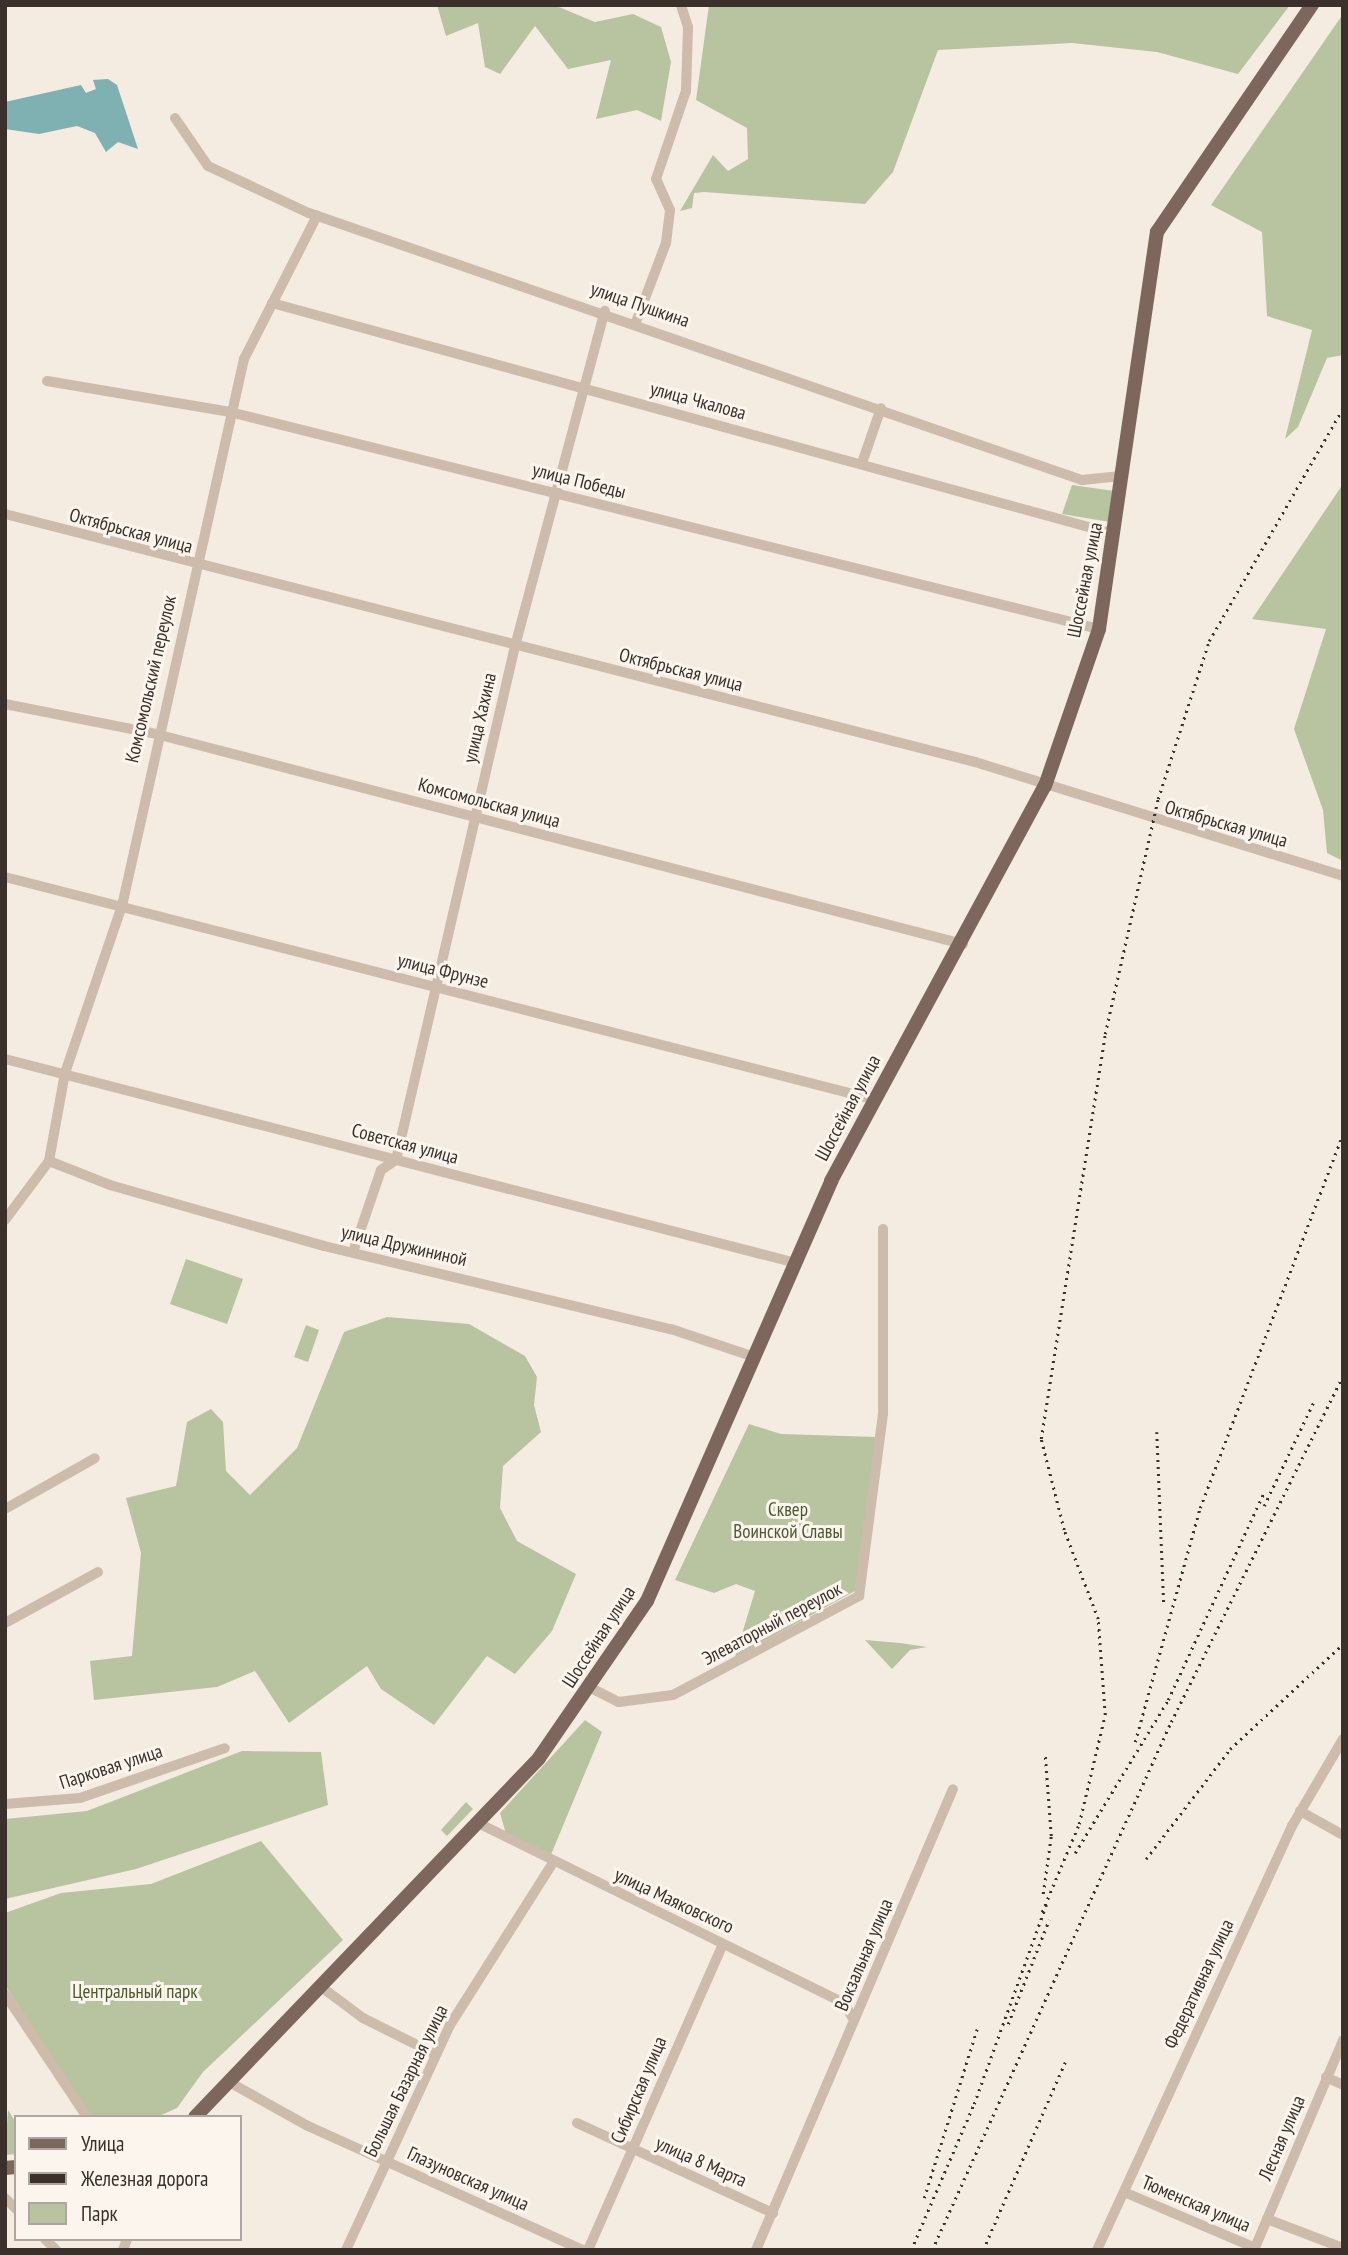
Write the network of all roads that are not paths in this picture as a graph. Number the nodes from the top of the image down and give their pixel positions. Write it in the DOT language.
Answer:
graph roads {
  1 [pos="681,5"];
  2 [pos="1312,5"];
  3 [pos="175,118"];
  4 [pos="317,216"];
  5 [pos="272,303"];
  6 [pos="605,311"];
  7 [pos="636,322"];
  8 [pos="47,381"];
  9 [pos="580,388"];
  10 [pos="881,408"];
  11 [pos="230,412"];
  12 [pos="862,463"];
  13 [pos="1121,476"];
  14 [pos="553,492"];
  15 [pos="5,514"];
  16 [pos="1114,534"];
  17 [pos="195,566"];
  18 [pos="1099,629"];
  19 [pos="515,646"];
  20 [pos="5,704"];
  21 [pos="156,734"];
  22 [pos="1045,786"];
  23 [pos="474,817"];
  24 [pos="1343,876"];
  25 [pos="5,877"];
  26 [pos="122,906"];
  27 [pos="962,944"];
  28 [pos="434,986"];
  29 [pos="5,1059"];
  30 [pos="65,1073"];
  31 [pos="873,1099"];
  32 [pos="396,1160"];
  33 [pos="49,1161"];
  34 [pos="5,1220"];
  35 [pos="883,1229"];
  36 [pos="354,1249"];
  37 [pos="796,1263"];
  38 [pos="754,1357"];
  39 [pos="95,1458"];
  40 [pos="5,1509"];
  41 [pos="98,1572"];
  42 [pos="5,1622"];
  43 [pos="591,1688"];
  44 [pos="1343,1739"];
  45 [pos="225,1748"];
  46 [pos="953,1789"];
  47 [pos="5,1804"];
  48 [pos="1300,1811"];
  49 [pos="476,1822"];
  50 [pos="1343,1835"];
  51 [pos="553,1863"];
  52 [pos="723,1944"];
  53 [pos="320,1986"];
  54 [pos="5,1994"];
  55 [pos="852,2017"];
  56 [pos="1343,2040"];
  57 [pos="435,2054"];
  58 [pos="1326,2077"];
  59 [pos="229,2082"];
  60 [pos="1343,2085"];
  61 [pos="87,2115"];
  62 [pos="198,2115"];
  63 [pos="577,2123"];
  64 [pos="633,2151"];
  65 [pos="386,2162"];
  66 [pos="1124,2192"];
  67 [pos="773,2213"];
  68 [pos="1267,2219"];
  69 [pos="1343,2248"];
  70 [pos="1254,2249"];
  71 [pos="346,2250"];
  72 [pos="582,2250"];
  73 [pos="588,2250"];
  74 [pos="755,2250"];
  75 [pos="1097,2250"];
  1 -- 7 [label="street"];
  2 -- 13 [label="main road, Шоссейная улица"];
  3 -- 4 [label="street, улица Пушкина"];
  4 -- 5 [label="street, Комсомольский переулок"];
  4 -- 6 [label="street, улица Пушкина"];
  5 -- 9 [label="street, улица Чкалова"];
  5 -- 11 [label="street, Комсомольский переулок"];
  6 -- 7 [label="street, улица Пушкина"];
  6 -- 9 [label="street, улица Хахина"];
  7 -- 10 [label="street, улица Пушкина"];
  8 -- 11 [label="street, улица Победы"];
  9 -- 12 [label="street, улица Чкалова"];
  9 -- 14 [label="street, улица Хахина"];
  10 -- 12 [label="street"];
  10 -- 13 [label="street, улица Пушкина"];
  11 -- 14 [label="street, улица Победы"];
  11 -- 17 [label="street, Комсомольский переулок"];
  12 -- 16 [label="street, улица Чкалова"];
  13 -- 16 [label="main road, Шоссейная улица"];
  14 -- 18 [label="street, улица Победы"];
  14 -- 19 [label="street, улица Хахина"];
  15 -- 17 [label="street, Октябрьская улица"];
  16 -- 18 [label="main road, Шоссейная улица"];
  17 -- 19 [label="street, Октябрьская улица"];
  17 -- 21 [label="street, Комсомольский переулок"];
  18 -- 22 [label="main road, Шоссейная улица"];
  19 -- 22 [label="street, Октябрьская улица"];
  19 -- 23 [label="street, улица Хахина"];
  20 -- 21 [label="street, Комсомольская улица"];
  21 -- 23 [label="street, Комсомольская улица"];
  21 -- 26 [label="street, Комсомольский переулок"];
  22 -- 24 [label="street, Октябрьская улица"];
  22 -- 27 [label="main road, Шоссейная улица"];
  23 -- 27 [label="street, Комсомольская улица"];
  23 -- 28 [label="street, улица Хахина"];
  25 -- 26 [label="street, улица Фрунзе"];
  26 -- 28 [label="street, улица Фрунзе"];
  26 -- 30 [label="street, Комсомольский переулок"];
  27 -- 31 [label="main road, Шоссейная улица"];
  28 -- 31 [label="street, улица Фрунзе"];
  28 -- 32 [label="street, улица Хахина"];
  29 -- 30 [label="street, Советская улица"];
  30 -- 32 [label="street, Советская улица"];
  30 -- 33 [label="street, Комсомольский переулок"];
  31 -- 37 [label="main road, Шоссейная улица"];
  32 -- 36 [label="street, улица Хахина"];
  32 -- 37 [label="street, Советская улица"];
  33 -- 34 [label="street"];
  33 -- 36 [label="street, улица Дружининой"];
  35 -- 43 [label="street, Элеваторный переулок"];
  36 -- 38 [label="street, улица Дружининой"];
  37 -- 38 [label="main road, Шоссейная улица"];
  38 -- 43 [label="main road, Шоссейная улица"];
  39 -- 40 [label="street"];
  41 -- 42 [label="street"];
  43 -- 49 [label="main road, Шоссейная улица"];
  44 -- 48 [label="street, Федеративная улица"];
  45 -- 47 [label="street, Парковая улица"];
  46 -- 55 [label="street, Вокзальная улица"];
  48 -- 50 [label="street"];
  48 -- 66 [label="street, Федеративная улица"];
  49 -- 51 [label="street, улица Маяковского"];
  49 -- 53 [label="main road, Шоссейная улица"];
  51 -- 52 [label="street, улица Маяковского"];
  51 -- 57 [label="street, Большая Базарная улица"];
  52 -- 55 [label="street, улица Маяковского"];
  52 -- 64 [label="street, Сибирская улица"];
  53 -- 57 [label="street"];
  53 -- 59 [label="main road, Шоссейная улица"];
  54 -- 61 [label="street"];
  55 -- 67 [label="street, Вокзальная улица"];
  56 -- 58 [label="street, Лесная улица"];
  57 -- 65 [label="street, Большая Базарная улица"];
  58 -- 60 [label="street"];
  58 -- 68 [label="street, Лесная улица"];
  59 -- 62 [label="main road, Шоссейная улица"];
  59 -- 65 [label="street, Глазуновская улица"];
  63 -- 64 [label="street, улица 8 Марта"];
  64 -- 67 [label="street, улица 8 Марта"];
  64 -- 73 [label="street, Сибирская улица"];
  65 -- 71 [label="street, Большая Базарная улица"];
  65 -- 72 [label="street, Глазуновская улица"];
  66 -- 70 [label="street, Тюменская улица"];
  66 -- 75 [label="street, Федеративная улица"];
  67 -- 74 [label="street, Вокзальная улица"];
  68 -- 69 [label="street, Тюменская улица"];
  68 -- 70 [label="street, Лесная улица"];
}
